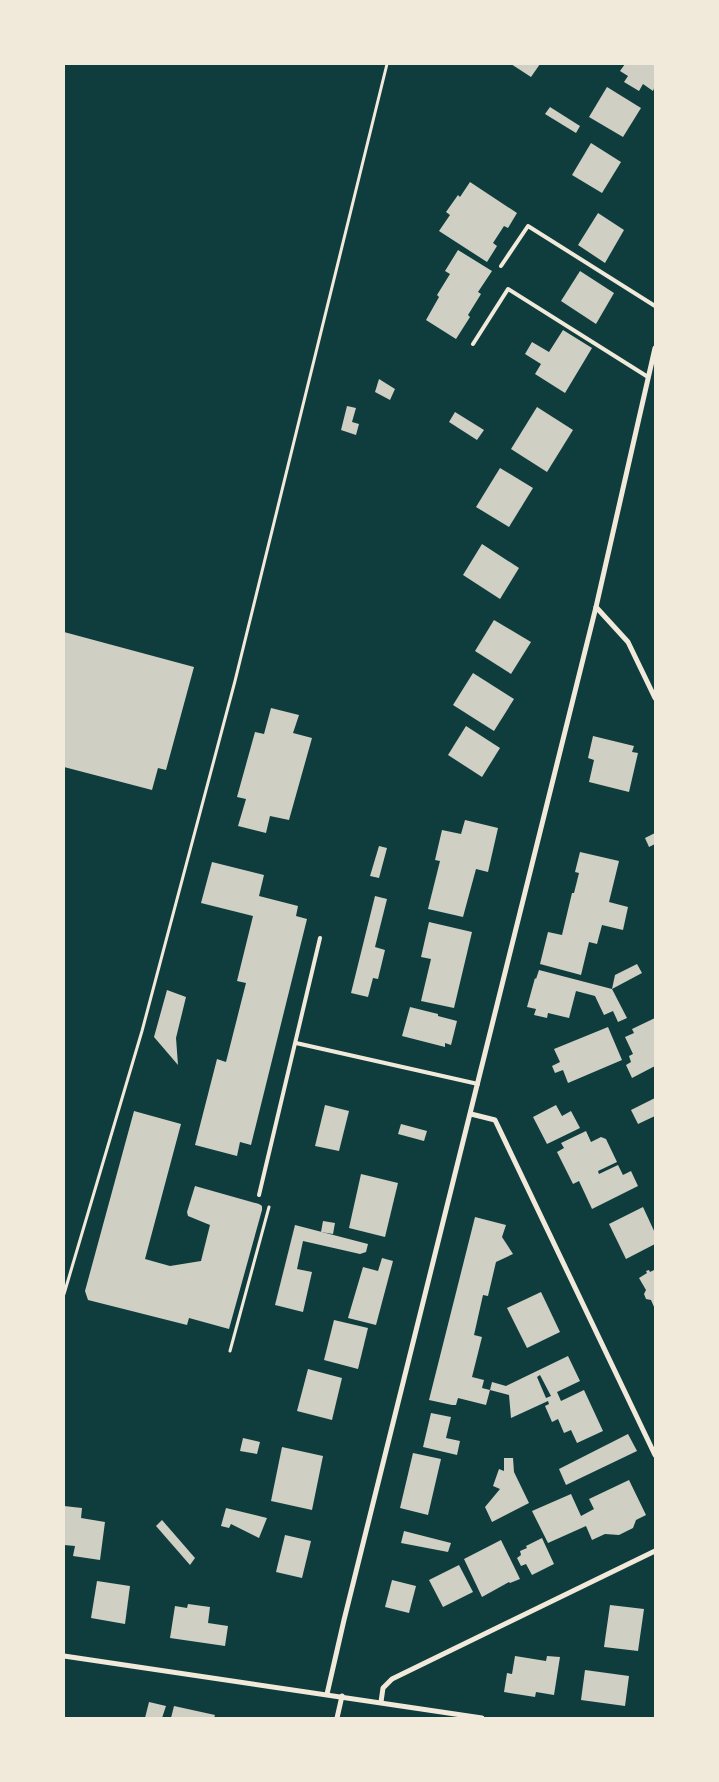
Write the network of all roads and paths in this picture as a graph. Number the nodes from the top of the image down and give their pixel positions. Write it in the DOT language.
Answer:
graph roads {
  1 [pos="387,64"];
  2 [pos="501,266"];
  3 [pos="655,306"];
  4 [pos="473,344"];
  5 [pos="655,348"];
  6 [pos="648,376"];
  7 [pos="596,607"];
  8 [pos="655,698"];
  9 [pos="320,938"];
  10 [pos="296,1043"];
  11 [pos="478,1084"];
  12 [pos="470,1114"];
  13 [pos="258,1195"];
  14 [pos="64,1294"];
  15 [pos="230,1351"];
  16 [pos="655,1455"];
  17 [pos="655,1551"];
  18 [pos="64,1656"];
  19 [pos="327,1694"];
  20 [pos="342,1696"];
  21 [pos="381,1702"];
  22 [pos="337,1718"];
  23 [pos="482,1718"];
  1 -- 14 [label="path"];
  2 -- 3 [label="lane"];
  4 -- 6 [label="lane"];
  5 -- 6 [label="street"];
  6 -- 7 [label="street"];
  7 -- 8 [label="street"];
  7 -- 11 [label="street"];
  9 -- 10 [label="lane"];
  10 -- 11 [label="lane"];
  10 -- 13 [label="lane"];
  11 -- 12 [label="street"];
  12 -- 16 [label="street"];
  12 -- 19 [label="street"];
  13 -- 15 [label="path"];
  17 -- 21 [label="street"];
  18 -- 19 [label="street"];
  19 -- 20 [label="street"];
  20 -- 21 [label="street"];
  20 -- 22 [label="street"];
  21 -- 23 [label="street"];
}
